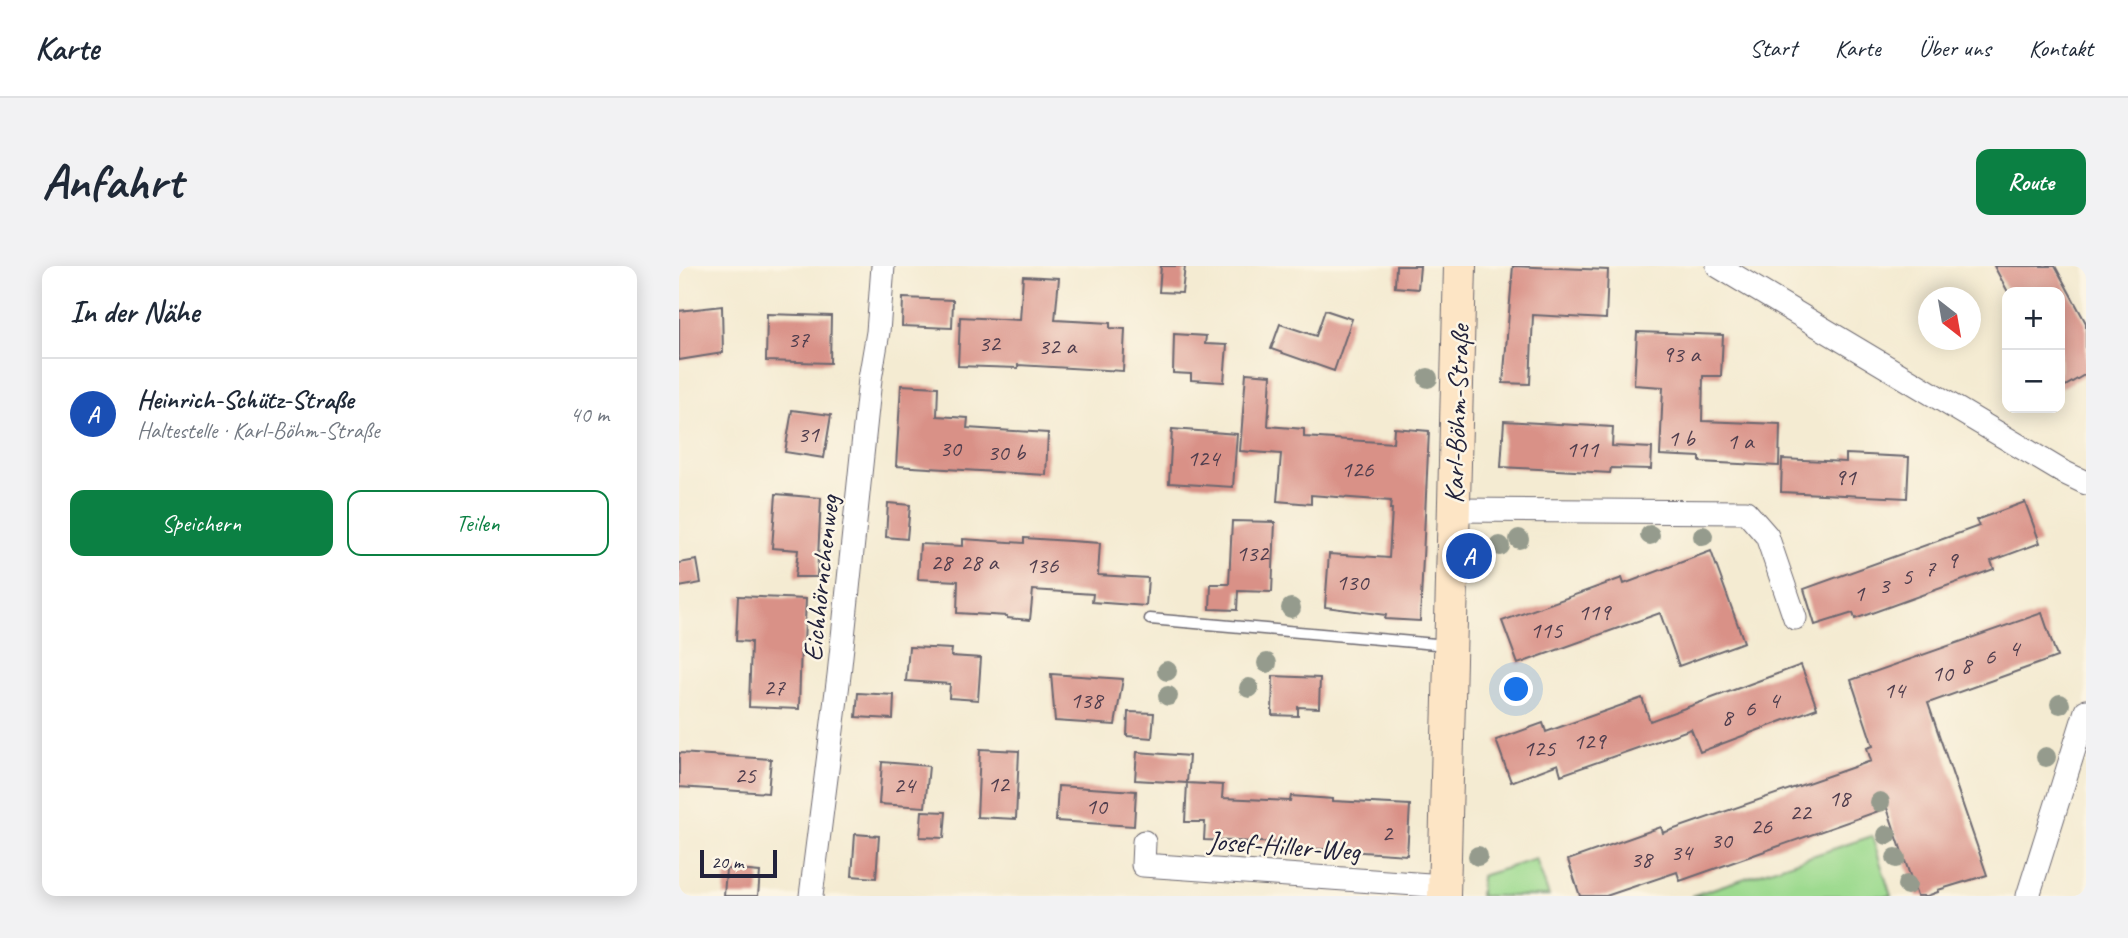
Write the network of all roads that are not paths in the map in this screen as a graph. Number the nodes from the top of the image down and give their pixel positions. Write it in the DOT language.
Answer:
graph roads {
  1 [pos="883,266"];
  2 [pos="1460,266"];
  3 [pos="1718,266"];
  4 [pos="2086,482"];
  5 [pos="1453,510"];
  6 [pos="1795,618"];
  7 [pos="1150,619"];
  8 [pos="1450,645"];
  9 [pos="2086,711"];
  10 [pos="1144,842"];
  11 [pos="1444,891"];
  12 [pos="811,896"];
  13 [pos="2028,896"];
  1 -- 12 [label="street, Eichhörnchenweg"];
  2 -- 5 [label="street, Karl-Böhm-Straße"];
  3 -- 4 [label="street"];
  5 -- 6 [label="street"];
  5 -- 8 [label="street, Karl-Böhm-Straße"];
  7 -- 8 [label="lane"];
  8 -- 11 [label="street, Karl-Böhm-Straße"];
  9 -- 13 [label="street"];
  10 -- 11 [label="street, Josef-Hiller-Weg"];
}
